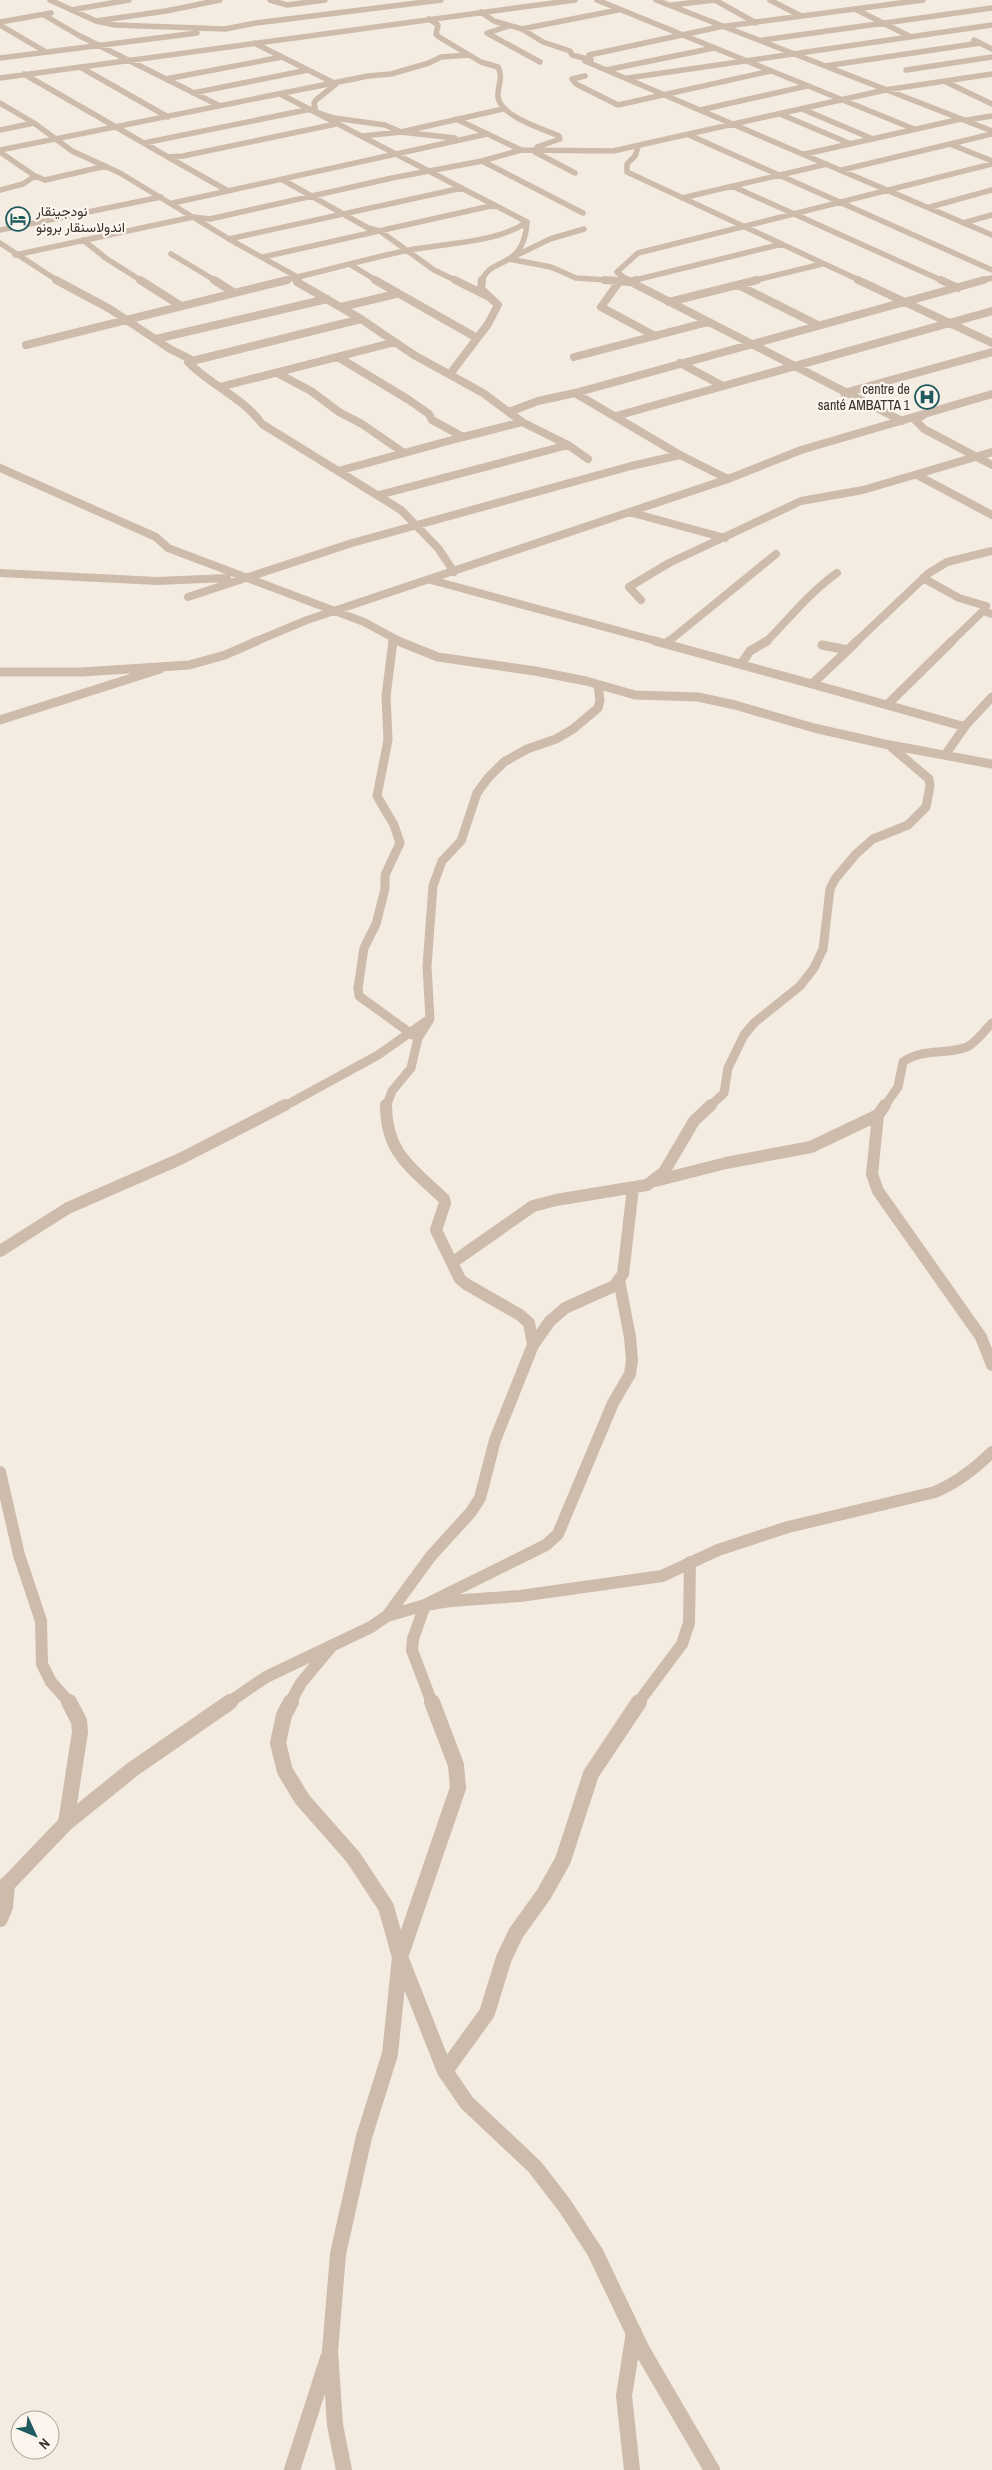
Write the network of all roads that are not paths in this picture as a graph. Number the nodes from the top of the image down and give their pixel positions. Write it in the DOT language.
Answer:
graph roads {
  1 [pos="50,0"];
  2 [pos="129,0"];
  3 [pos="220,0"];
  4 [pos="270,0"];
  5 [pos="325,0"];
  6 [pos="402,0"];
  7 [pos="441,0"];
  8 [pos="531,0"];
  9 [pos="575,0"];
  10 [pos="597,0"];
  11 [pos="656,0"];
  12 [pos="715,0"];
  13 [pos="770,0"];
  14 [pos="893,0"];
  15 [pos="923,0"];
  16 [pos="113,1"];
  17 [pos="900,3"];
  18 [pos="412,4"];
  19 [pos="540,4"];
  20 [pos="670,5"];
  21 [pos="992,8"];
  22 [pos="855,9"];
  23 [pos="68,10"];
  24 [pos="618,10"];
  25 [pos="481,12"];
  26 [pos="44,15"];
  27 [pos="801,16"];
  28 [pos="307,19"];
  29 [pos="429,19"];
  30 [pos="96,21"];
  31 [pos="0,23"];
  32 [pos="256,23"];
  33 [pos="756,23"];
  34 [pos="883,23"];
  35 [pos="313,24"];
  36 [pos="992,25"];
  37 [pos="510,26"];
  38 [pos="726,26"];
  39 [pos="522,29"];
  40 [pos="225,30"];
  41 [pos="955,30"];
  42 [pos="682,35"];
  43 [pos="963,35"];
  44 [pos="911,37"];
  45 [pos="972,39"];
  46 [pos="761,40"];
  47 [pos="263,42"];
  48 [pos="254,43"];
  49 [pos="980,43"];
  50 [pos="103,46"];
  51 [pos="714,48"];
  52 [pos="992,49"];
  53 [pos="46,52"];
  54 [pos="793,54"];
  55 [pos="469,55"];
  56 [pos="282,57"];
  57 [pos="0,58"];
  58 [pos="992,58"];
  59 [pos="131,60"];
  60 [pos="591,60"];
  61 [pos="746,60"];
  62 [pos="540,62"];
  63 [pos="825,66"];
  64 [pos="80,67"];
  65 [pos="308,70"];
  66 [pos="606,70"];
  67 [pos="906,70"];
  68 [pos="770,71"];
  69 [pos="24,74"];
  70 [pos="992,74"];
  71 [pos="585,76"];
  72 [pos="0,78"];
  73 [pos="626,78"];
  74 [pos="166,79"];
  75 [pos="946,82"];
  76 [pos="336,84"];
  77 [pos="807,86"];
  78 [pos="885,90"];
  79 [pos="193,93"];
  80 [pos="282,95"];
  81 [pos="667,95"];
  82 [pos="841,100"];
  83 [pos="0,103"];
  84 [pos="992,104"];
  85 [pos="220,106"];
  86 [pos="8,108"];
  87 [pos="503,109"];
  88 [pos="802,109"];
  89 [pos="0,110"];
  90 [pos="700,110"];
  91 [pos="313,111"];
  92 [pos="780,114"];
  93 [pos="992,116"];
  94 [pos="168,117"];
  95 [pos="456,119"];
  96 [pos="963,120"];
  97 [pos="34,123"];
  98 [pos="336,124"];
  99 [pos="735,124"];
  100 [pos="117,127"];
  101 [pos="914,129"];
  102 [pos="0,130"];
  103 [pos="401,132"];
  104 [pos="992,133"];
  105 [pos="487,134"];
  106 [pos="689,135"];
  107 [pos="363,136"];
  108 [pos="56,139"];
  109 [pos="464,139"];
  110 [pos="873,139"];
  111 [pos="144,143"];
  112 [pos="851,144"];
  113 [pos="950,144"];
  114 [pos="638,147"];
  115 [pos="520,150"];
  116 [pos="531,150"];
  117 [pos="0,151"];
  118 [pos="397,154"];
  119 [pos="805,154"];
  120 [pos="168,157"];
  121 [pos="482,161"];
  122 [pos="992,162"];
  123 [pos="827,164"];
  124 [pos="107,165"];
  125 [pos="842,170"];
  126 [pos="430,171"];
  127 [pos="574,172"];
  128 [pos="35,176"];
  129 [pos="779,176"];
  130 [pos="283,180"];
  131 [pos="732,186"];
  132 [pos="462,188"];
  133 [pos="0,190"];
  134 [pos="887,190"];
  135 [pos="992,190"];
  136 [pos="228,192"];
  137 [pos="310,196"];
  138 [pos="161,197"];
  139 [pos="682,198"];
  140 [pos="841,202"];
  141 [pos="173,203"];
  142 [pos="495,205"];
  143 [pos="930,207"];
  144 [pos="583,213"];
  145 [pos="346,214"];
  146 [pos="792,214"];
  147 [pos="992,215"];
  148 [pos="193,217"];
  149 [pos="527,222"];
  150 [pos="963,223"];
  151 [pos="742,226"];
  152 [pos="584,229"];
  153 [pos="0,230"];
  154 [pos="132,230"];
  155 [pos="380,231"];
  156 [pos="992,235"];
  157 [pos="144,238"];
  158 [pos="230,239"];
  159 [pos="83,240"];
  160 [pos="0,243"];
  161 [pos="782,244"];
  162 [pos="409,250"];
  163 [pos="171,254"];
  164 [pos="15,255"];
  165 [pos="263,257"];
  166 [pos="512,258"];
  167 [pos="822,264"];
  168 [pos="351,265"];
  169 [pos="992,270"];
  170 [pos="299,278"];
  171 [pos="992,278"];
  172 [pos="619,282"];
  173 [pos="629,282"];
  174 [pos="738,285"];
  175 [pos="958,288"];
  176 [pos="233,292"];
  177 [pos="396,294"];
  178 [pos="492,298"];
  179 [pos="328,299"];
  180 [pos="670,302"];
  181 [pos="906,302"];
  182 [pos="181,306"];
  183 [pos="341,307"];
  184 [pos="992,311"];
  185 [pos="124,319"];
  186 [pos="361,319"];
  187 [pos="708,322"];
  188 [pos="948,323"];
  189 [pos="818,325"];
  190 [pos="655,336"];
  191 [pos="477,338"];
  192 [pos="156,339"];
  193 [pos="395,342"];
  194 [pos="750,343"];
  195 [pos="992,343"];
  196 [pos="26,345"];
  197 [pos="992,352"];
  198 [pos="338,357"];
  199 [pos="574,357"];
  200 [pos="188,362"];
  201 [pos="680,363"];
  202 [pos="793,366"];
  203 [pos="277,373"];
  204 [pos="450,374"];
  205 [pos="723,386"];
  206 [pos="220,387"];
  207 [pos="576,393"];
  208 [pos="844,393"];
  209 [pos="992,394"];
  210 [pos="509,412"];
  211 [pos="925,414"];
  212 [pos="616,416"];
  213 [pos="902,421"];
  214 [pos="522,422"];
  215 [pos="463,437"];
  216 [pos="568,445"];
  217 [pos="992,452"];
  218 [pos="404,453"];
  219 [pos="680,455"];
  220 [pos="978,457"];
  221 [pos="588,459"];
  222 [pos="992,464"];
  223 [pos="0,468"];
  224 [pos="338,471"];
  225 [pos="917,474"];
  226 [pos="728,479"];
  227 [pos="379,495"];
  228 [pos="629,512"];
  229 [pos="992,515"];
  230 [pos="418,525"];
  231 [pos="725,538"];
  232 [pos="992,552"];
  233 [pos="776,554"];
  234 [pos="454,572"];
  235 [pos="0,573"];
  236 [pos="837,573"];
  237 [pos="244,576"];
  238 [pos="923,578"];
  239 [pos="431,580"];
  240 [pos="188,597"];
  241 [pos="641,600"];
  242 [pos="333,612"];
  243 [pos="988,613"];
  244 [pos="393,638"];
  245 [pos="667,644"];
  246 [pos="822,644"];
  247 [pos="848,650"];
  248 [pos="741,664"];
  249 [pos="189,665"];
  250 [pos="0,672"];
  251 [pos="812,684"];
  252 [pos="598,686"];
  253 [pos="992,697"];
  254 [pos="887,705"];
  255 [pos="0,711"];
  256 [pos="29,712"];
  257 [pos="0,720"];
  258 [pos="966,725"];
  259 [pos="0,727"];
  260 [pos="889,745"];
  261 [pos="945,755"];
  262 [pos="992,764"];
  263 [pos="992,1023"];
  264 [pos="413,1036"];
  265 [pos="878,1115"];
  266 [pos="654,1181"];
  267 [pos="633,1188"];
  268 [pos="0,1251"];
  269 [pos="453,1265"];
  270 [pos="619,1280"];
  271 [pos="533,1345"];
  272 [pos="992,1365"];
  273 [pos="992,1452"];
  274 [pos="0,1472"];
  275 [pos="690,1562"];
  276 [pos="425,1605"];
  277 [pos="387,1616"];
  278 [pos="334,1644"];
  279 [pos="66,1823"];
  280 [pos="2,1887"];
  281 [pos="0,1919"];
  282 [pos="400,1957"];
  283 [pos="445,2071"];
  284 [pos="634,2330"];
  285 [pos="330,2351"];
  286 [pos="292,2470"];
  287 [pos="344,2470"];
  288 [pos="632,2470"];
  289 [pos="712,2470"];
  1 -- 23 [label="street"];
  2 -- 16 [label="street"];
  3 -- 30 [label="street"];
  4 -- 5 [label="street"];
  6 -- 18 [label="street"];
  7 -- 18 [label="street"];
  8 -- 19 [label="street"];
  9 -- 19 [label="street"];
  10 -- 24 [label="street"];
  11 -- 20 [label="street"];
  12 -- 20 [label="street"];
  12 -- 33 [label="street"];
  13 -- 27 [label="street"];
  14 -- 17 [label="street"];
  15 -- 17 [label="street"];
  16 -- 23 [label="street"];
  17 -- 22 [label="street"];
  18 -- 28 [label="street"];
  19 -- 25 [label="street"];
  20 -- 38 [label="street"];
  21 -- 34 [label="street"];
  22 -- 27 [label="street"];
  22 -- 34 [label="street"];
  23 -- 26 [label="street"];
  23 -- 30 [label="street"];
  24 -- 39 [label="street"];
  24 -- 42 [label="street"];
  25 -- 29 [label="street"];
  25 -- 37 [label="street"];
  26 -- 31 [label="street"];
  26 -- 50 [label="street"];
  27 -- 33 [label="street"];
  28 -- 32 [label="street"];
  28 -- 35 [label="street"];
  29 -- 47 [label="street"];
  29 -- 55 [label="street"];
  30 -- 40 [label="street"];
  31 -- 53 [label="street"];
  32 -- 40 [label="street"];
  32 -- 47 [label="street"];
  33 -- 38 [label="street"];
  34 -- 44 [label="street"];
  34 -- 46 [label="street"];
  36 -- 41 [label="street"];
  37 -- 39 [label="street"];
  37 -- 62 [label="street"];
  38 -- 42 [label="street"];
  38 -- 46 [label="street"];
  39 -- 60 [label="street"];
  40 -- 50 [label="street"];
  41 -- 43 [label="street"];
  41 -- 44 [label="street"];
  42 -- 51 [label="street"];
  42 -- 60 [label="street"];
  44 -- 54 [label="street"];
  45 -- 49 [label="street"];
  46 -- 54 [label="street"];
  47 -- 48 [label="street"];
  48 -- 56 [label="street"];
  48 -- 59 [label="street"];
  49 -- 52 [label="street"];
  49 -- 63 [label="street"];
  50 -- 53 [label="street"];
  50 -- 59 [label="street"];
  51 -- 61 [label="street"];
  51 -- 66 [label="street"];
  53 -- 57 [label="street"];
  54 -- 61 [label="street"];
  54 -- 63 [label="street"];
  55 -- 76 [label="street"];
  55 -- 87 [label="street"];
  56 -- 65 [label="street"];
  56 -- 74 [label="street"];
  58 -- 67 [label="street"];
  59 -- 64 [label="street"];
  59 -- 74 [label="street"];
  60 -- 66 [label="street"];
  61 -- 68 [label="street"];
  61 -- 73 [label="street"];
  63 -- 78 [label="street"];
  64 -- 69 [label="street"];
  64 -- 94 [label="street"];
  65 -- 76 [label="street"];
  65 -- 79 [label="street"];
  66 -- 73 [label="street"];
  68 -- 77 [label="street"];
  68 -- 81 [label="street"];
  69 -- 72 [label="street"];
  69 -- 100 [label="street"];
  70 -- 75 [label="street"];
  71 -- 81 [label="street"];
  73 -- 81 [label="street"];
  74 -- 79 [label="street"];
  75 -- 78 [label="street"];
  75 -- 84 [label="street"];
  76 -- 80 [label="street"];
  76 -- 91 [label="street"];
  77 -- 82 [label="street"];
  77 -- 90 [label="street"];
  78 -- 82 [label="street"];
  78 -- 96 [label="street"];
  79 -- 85 [label="street"];
  80 -- 85 [label="street"];
  80 -- 91 [label="street"];
  81 -- 90 [label="street"];
  82 -- 88 [label="street"];
  82 -- 101 [label="street"];
  83 -- 86 [label="street"];
  85 -- 94 [label="street"];
  86 -- 89 [label="street"];
  86 -- 97 [label="street"];
  87 -- 95 [label="street"];
  87 -- 116 [label="street"];
  88 -- 92 [label="street"];
  88 -- 110 [label="street"];
  90 -- 99 [label="street"];
  91 -- 98 [label="street"];
  91 -- 103 [label="street"];
  91 -- 111 [label="street"];
  92 -- 99 [label="street"];
  92 -- 112 [label="street"];
  93 -- 96 [label="street"];
  94 -- 100 [label="street"];
  95 -- 103 [label="street"];
  95 -- 105 [label="street"];
  96 -- 101 [label="street"];
  96 -- 104 [label="street"];
  97 -- 102 [label="street"];
  97 -- 108 [label="street"];
  98 -- 107 [label="street"];
  98 -- 120 [label="street"];
  99 -- 106 [label="street"];
  99 -- 119 [label="street"];
  100 -- 108 [label="street"];
  100 -- 111 [label="street"];
  101 -- 110 [label="street"];
  103 -- 107 [label="street"];
  103 -- 109 [label="street"];
  104 -- 113 [label="street"];
  105 -- 109 [label="street"];
  105 -- 115 [label="street"];
  106 -- 114 [label="street"];
  106 -- 129 [label="street"];
  107 -- 118 [label="street"];
  108 -- 117 [label="street"];
  108 -- 124 [label="street"];
  109 -- 118 [label="street"];
  110 -- 112 [label="street"];
  111 -- 120 [label="street"];
  112 -- 119 [label="street"];
  113 -- 122 [label="street"];
  113 -- 125 [label="street"];
  114 -- 116 [label="street"];
  114 -- 139 [label="street"];
  115 -- 116 [label="street"];
  115 -- 121 [label="street"];
  116 -- 127 [label="street"];
  117 -- 128 [label="street"];
  118 -- 126 [label="street"];
  118 -- 130 [label="street"];
  119 -- 123 [label="street"];
  120 -- 136 [label="street"];
  121 -- 126 [label="street"];
  121 -- 144 [label="street"];
  122 -- 134 [label="street"];
  123 -- 125 [label="street"];
  123 -- 129 [label="street"];
  124 -- 128 [label="street"];
  124 -- 138 [label="street"];
  125 -- 134 [label="street"];
  126 -- 132 [label="street"];
  126 -- 137 [label="street"];
  128 -- 133 [label="street"];
  129 -- 131 [label="street"];
  129 -- 140 [label="street"];
  130 -- 136 [label="street"];
  130 -- 137 [label="street"];
  131 -- 139 [label="street"];
  131 -- 146 [label="street"];
  132 -- 142 [label="street"];
  132 -- 145 [label="street"];
  134 -- 140 [label="street"];
  134 -- 143 [label="street"];
  135 -- 143 [label="street"];
  136 -- 141 [label="street"];
  137 -- 145 [label="street"];
  137 -- 148 [label="street"];
  138 -- 141 [label="street"];
  138 -- 153 [label="street"];
  139 -- 151 [label="street"];
  140 -- 146 [label="street"];
  140 -- 169 [label="street"];
  141 -- 148 [label="street"];
  142 -- 149 [label="street"];
  142 -- 155 [label="street"];
  143 -- 150 [label="street"];
  145 -- 155 [label="street"];
  145 -- 158 [label="street"];
  146 -- 151 [label="street"];
  146 -- 175 [label="street"];
  147 -- 150 [label="street"];
  148 -- 154 [label="street"];
  148 -- 158 [label="street"];
  149 -- 162 [label="street"];
  149 -- 166 [label="street"];
  150 -- 156 [label="street"];
  151 -- 161 [label="street"];
  151 -- 173 [label="street"];
  152 -- 166 [label="street"];
  154 -- 157 [label="street"];
  154 -- 159 [label="street"];
  155 -- 162 [label="street"];
  155 -- 165 [label="street"];
  158 -- 165 [label="street"];
  159 -- 164 [label="street"];
  159 -- 182 [label="street"];
  160 -- 164 [label="street"];
  161 -- 167 [label="street"];
  161 -- 173 [label="street"];
  162 -- 168 [label="street"];
  162 -- 178 [label="street"];
  163 -- 176 [label="street"];
  164 -- 185 [label="street"];
  165 -- 170 [label="street"];
  166 -- 172 [label="street"];
  166 -- 178 [label="street"];
  167 -- 174 [label="street"];
  167 -- 181 [label="street"];
  168 -- 170 [label="street"];
  168 -- 177 [label="street"];
  170 -- 176 [label="street"];
  170 -- 179 [label="street"];
  171 -- 175 [label="street"];
  172 -- 173 [label="street"];
  172 -- 190 [label="street"];
  173 -- 180 [label="street"];
  174 -- 180 [label="street"];
  174 -- 189 [label="street"];
  175 -- 181 [label="street"];
  176 -- 182 [label="street"];
  177 -- 183 [label="street"];
  177 -- 191 [label="street"];
  178 -- 191 [label="street"];
  179 -- 183 [label="street"];
  179 -- 192 [label="street"];
  180 -- 187 [label="street"];
  181 -- 188 [label="street"];
  181 -- 189 [label="street"];
  182 -- 185 [label="street"];
  183 -- 186 [label="street"];
  184 -- 188 [label="street"];
  185 -- 192 [label="street"];
  185 -- 196 [label="street"];
  186 -- 193 [label="street"];
  186 -- 200 [label="street"];
  187 -- 190 [label="street"];
  187 -- 194 [label="street"];
  188 -- 195 [label="street"];
  188 -- 202 [label="street"];
  189 -- 194 [label="street"];
  190 -- 199 [label="street"];
  191 -- 204 [label="street"];
  192 -- 200 [label="street"];
  193 -- 198 [label="street"];
  193 -- 204 [label="street"];
  194 -- 201 [label="street"];
  194 -- 202 [label="street"];
  197 -- 208 [label="street"];
  198 -- 203 [label="street"];
  198 -- 215 [label="street"];
  200 -- 206 [label="street"];
  201 -- 205 [label="street"];
  201 -- 207 [label="street"];
  202 -- 205 [label="street"];
  202 -- 208 [label="street"];
  203 -- 206 [label="street"];
  203 -- 218 [label="street"];
  204 -- 210 [label="street"];
  205 -- 212 [label="street"];
  206 -- 224 [label="street"];
  207 -- 210 [label="street"];
  207 -- 212 [label="street"];
  208 -- 213 [label="street"];
  209 -- 211 [label="street"];
  210 -- 214 [label="street"];
  211 -- 213 [label="street"];
  211 -- 220 [label="street"];
  212 -- 219 [label="street"];
  213 -- 226 [label="street"];
  214 -- 215 [label="street"];
  214 -- 216 [label="street"];
  215 -- 218 [label="street"];
  216 -- 221 [label="street"];
  216 -- 227 [label="street"];
  217 -- 220 [label="street"];
  218 -- 224 [label="street"];
  219 -- 226 [label="street"];
  219 -- 230 [label="street"];
  220 -- 222 [label="street"];
  220 -- 225 [label="street"];
  223 -- 237 [label="street"];
  224 -- 227 [label="street"];
  225 -- 229 [label="street"];
  225 -- 231 [label="street"];
  226 -- 228 [label="street"];
  227 -- 230 [label="street"];
  228 -- 231 [label="street"];
  228 -- 234 [label="street"];
  230 -- 234 [label="street"];
  230 -- 237 [label="street"];
  231 -- 241 [label="street"];
  232 -- 238 [label="street"];
  233 -- 245 [label="street"];
  234 -- 239 [label="street"];
  235 -- 237 [label="street"];
  236 -- 248 [label="street"];
  237 -- 240 [label="street"];
  237 -- 242 [label="street"];
  238 -- 243 [label="street"];
  238 -- 247 [label="street"];
  239 -- 242 [label="street"];
  239 -- 245 [label="street"];
  242 -- 244 [label="street"];
  242 -- 249 [label="street"];
  243 -- 254 [label="street"];
  244 -- 252 [label="street"];
  244 -- 264 [label="street"];
  245 -- 248 [label="street"];
  246 -- 247 [label="street"];
  247 -- 251 [label="street"];
  248 -- 251 [label="street"];
  249 -- 250 [label="street"];
  249 -- 256 [label="street"];
  251 -- 254 [label="street"];
  252 -- 260 [label="street"];
  252 -- 264 [label="street"];
  253 -- 258 [label="street"];
  254 -- 258 [label="street"];
  255 -- 256 [label="street"];
  256 -- 257 [label="street"];
  256 -- 259 [label="street"];
  258 -- 261 [label="street"];
  260 -- 261 [label="street"];
  260 -- 266 [label="street"];
  261 -- 262 [label="street"];
  263 -- 265 [label="street"];
  264 -- 268 [label="street"];
  264 -- 269 [label="street"];
  265 -- 266 [label="street"];
  265 -- 272 [label="street"];
  266 -- 267 [label="street"];
  267 -- 269 [label="street"];
  267 -- 270 [label="street"];
  269 -- 271 [label="street"];
  270 -- 271 [label="street"];
  270 -- 276 [label="street"];
  271 -- 277 [label="street"];
  273 -- 275 [label="street"];
  274 -- 279 [label="street"];
  275 -- 276 [label="street"];
  275 -- 283 [label="street"];
  276 -- 277 [label="street"];
  276 -- 282 [label="street"];
  277 -- 278 [label="street"];
  278 -- 279 [label="street"];
  278 -- 282 [label="street"];
  279 -- 280 [label="street"];
  280 -- 281 [label="street"];
  282 -- 283 [label="street"];
  282 -- 285 [label="street"];
  283 -- 284 [label="street"];
  284 -- 288 [label="street"];
  284 -- 289 [label="street"];
  285 -- 286 [label="street"];
  285 -- 287 [label="street"];
}
